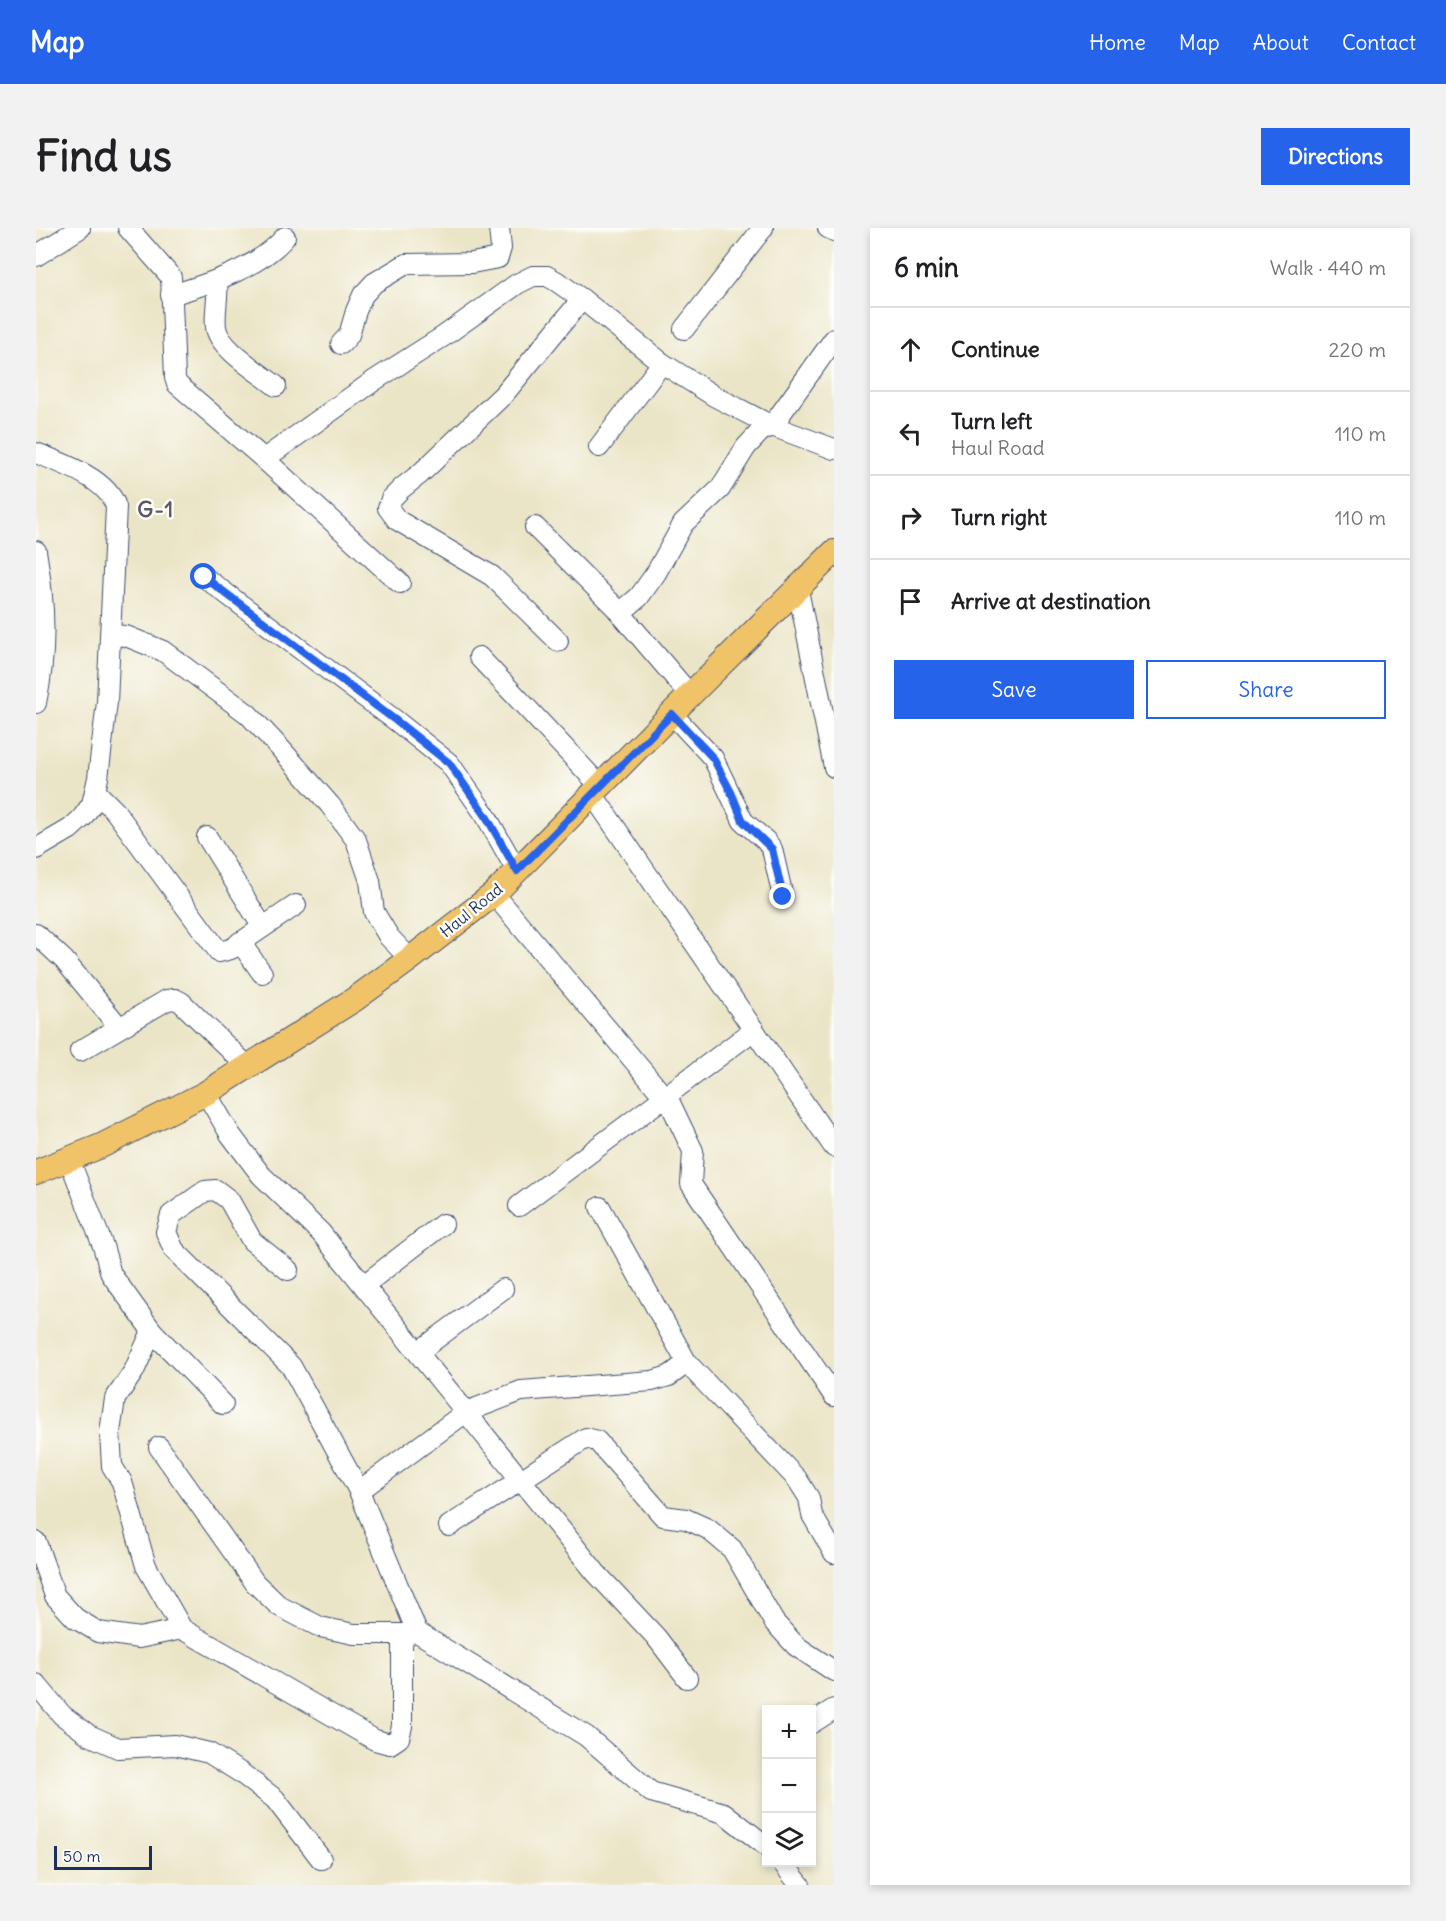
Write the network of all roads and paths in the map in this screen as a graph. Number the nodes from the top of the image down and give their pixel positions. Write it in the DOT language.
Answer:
graph roads {
  1 [pos="80,228"];
  2 [pos="128,228"];
  3 [pos="499,228"];
  4 [pos="762,228"];
  5 [pos="828,228"];
  6 [pos="834,231"];
  7 [pos="285,237"];
  8 [pos="36,256"];
  9 [pos="217,280"];
  10 [pos="171,295"];
  11 [pos="582,298"];
  12 [pos="684,329"];
  13 [pos="834,339"];
  14 [pos="341,344"];
  15 [pos="662,363"];
  16 [pos="276,386"];
  17 [pos="772,426"];
  18 [pos="599,447"];
  19 [pos="834,449"];
  20 [pos="36,453"];
  21 [pos="264,459"];
  22 [pos="535,527"];
  23 [pos="36,551"];
  24 [pos="834,552"];
  25 [pos="204,577"];
  26 [pos="400,584"];
  27 [pos="798,590"];
  28 [pos="620,613"];
  29 [pos="111,635"];
  30 [pos="558,641"];
  31 [pos="479,657"];
  32 [pos="690,695"];
  33 [pos="36,703"];
  34 [pos="672,714"];
  35 [pos="834,767"];
  36 [pos="95,791"];
  37 [pos="597,791"];
  38 [pos="207,837"];
  39 [pos="36,849"];
  40 [pos="517,871"];
  41 [pos="494,894"];
  42 [pos="783,897"];
  43 [pos="296,905"];
  44 [pos="262,926"];
  45 [pos="36,934"];
  46 [pos="240,942"];
  47 [pos="410,959"];
  48 [pos="261,973"];
  49 [pos="119,1027"];
  50 [pos="754,1030"];
  51 [pos="80,1051"];
  52 [pos="247,1066"];
  53 [pos="206,1093"];
  54 [pos="664,1097"];
  55 [pos="834,1147"];
  56 [pos="69,1159"];
  57 [pos="36,1172"];
  58 [pos="519,1206"];
  59 [pos="600,1207"];
  60 [pos="443,1224"];
  61 [pos="288,1270"];
  62 [pos="364,1285"];
  63 [pos="503,1289"];
  64 [pos="152,1331"];
  65 [pos="418,1352"];
  66 [pos="687,1363"];
  67 [pos="834,1396"];
  68 [pos="223,1404"];
  69 [pos="466,1412"];
  70 [pos="159,1447"];
  71 [pos="521,1481"];
  72 [pos="359,1491"];
  73 [pos="449,1526"];
  74 [pos="36,1542"];
  75 [pos="834,1553"];
  76 [pos="182,1629"];
  77 [pos="412,1633"];
  78 [pos="834,1671"];
  79 [pos="687,1678"];
  80 [pos="36,1684"];
  81 [pos="834,1709"];
  82 [pos="816,1720"];
  83 [pos="762,1841"];
  84 [pos="321,1859"];
  85 [pos="785,1867"];
  86 [pos="800,1885"];
  1 -- 8 [label="street"];
  2 -- 10 [label="street"];
  3 -- 14 [label="street"];
  4 -- 12 [label="street"];
  5 -- 6 [label="street"];
  7 -- 9 [label="street"];
  9 -- 10 [label="street"];
  9 -- 16 [label="street"];
  10 -- 21 [label="street"];
  11 -- 15 [label="street"];
  11 -- 21 [label="street"];
  11 -- 30 [label="street"];
  13 -- 17 [label="street"];
  15 -- 17 [label="street"];
  15 -- 18 [label="street"];
  17 -- 19 [label="street"];
  17 -- 28 [label="street"];
  20 -- 29 [label="street"];
  21 -- 26 [label="street"];
  22 -- 28 [label="street"];
  23 -- 33 [label="street"];
  24 -- 27 [label="main road, Haul Road"];
  25 -- 40 [label="street"];
  27 -- 32 [label="main road, Haul Road"];
  27 -- 35 [label="street"];
  28 -- 32 [label="street"];
  29 -- 36 [label="street"];
  29 -- 47 [label="street"];
  31 -- 37 [label="street"];
  32 -- 34 [label="main road, Haul Road"];
  34 -- 37 [label="main road, Haul Road"];
  34 -- 42 [label="street"];
  36 -- 39 [label="street"];
  36 -- 46 [label="street"];
  37 -- 40 [label="main road, Haul Road"];
  37 -- 50 [label="street"];
  38 -- 44 [label="street"];
  40 -- 41 [label="main road, Haul Road"];
  41 -- 47 [label="main road, Haul Road"];
  41 -- 54 [label="street"];
  43 -- 44 [label="street"];
  44 -- 46 [label="street"];
  45 -- 49 [label="street"];
  46 -- 48 [label="street"];
  47 -- 52 [label="main road, Haul Road"];
  49 -- 51 [label="street"];
  49 -- 52 [label="street"];
  50 -- 54 [label="street"];
  50 -- 55 [label="street"];
  52 -- 53 [label="main road, Haul Road"];
  53 -- 56 [label="main road, Haul Road"];
  53 -- 62 [label="street"];
  54 -- 58 [label="street"];
  54 -- 67 [label="street"];
  56 -- 57 [label="main road, Haul Road"];
  56 -- 64 [label="street"];
  59 -- 66 [label="street"];
  60 -- 62 [label="street"];
  61 -- 72 [label="street"];
  62 -- 65 [label="street"];
  63 -- 65 [label="street"];
  64 -- 68 [label="street"];
  64 -- 76 [label="street"];
  65 -- 69 [label="street"];
  66 -- 69 [label="street"];
  66 -- 75 [label="street"];
  69 -- 71 [label="street"];
  69 -- 72 [label="street"];
  70 -- 77 [label="street"];
  71 -- 73 [label="street"];
  71 -- 78 [label="street"];
  71 -- 79 [label="street"];
  72 -- 77 [label="street"];
  74 -- 76 [label="street"];
  76 -- 77 [label="street"];
  77 -- 83 [label="street"];
  80 -- 84 [label="street"];
  81 -- 82 [label="street"];
  85 -- 86 [label="street"];
}
